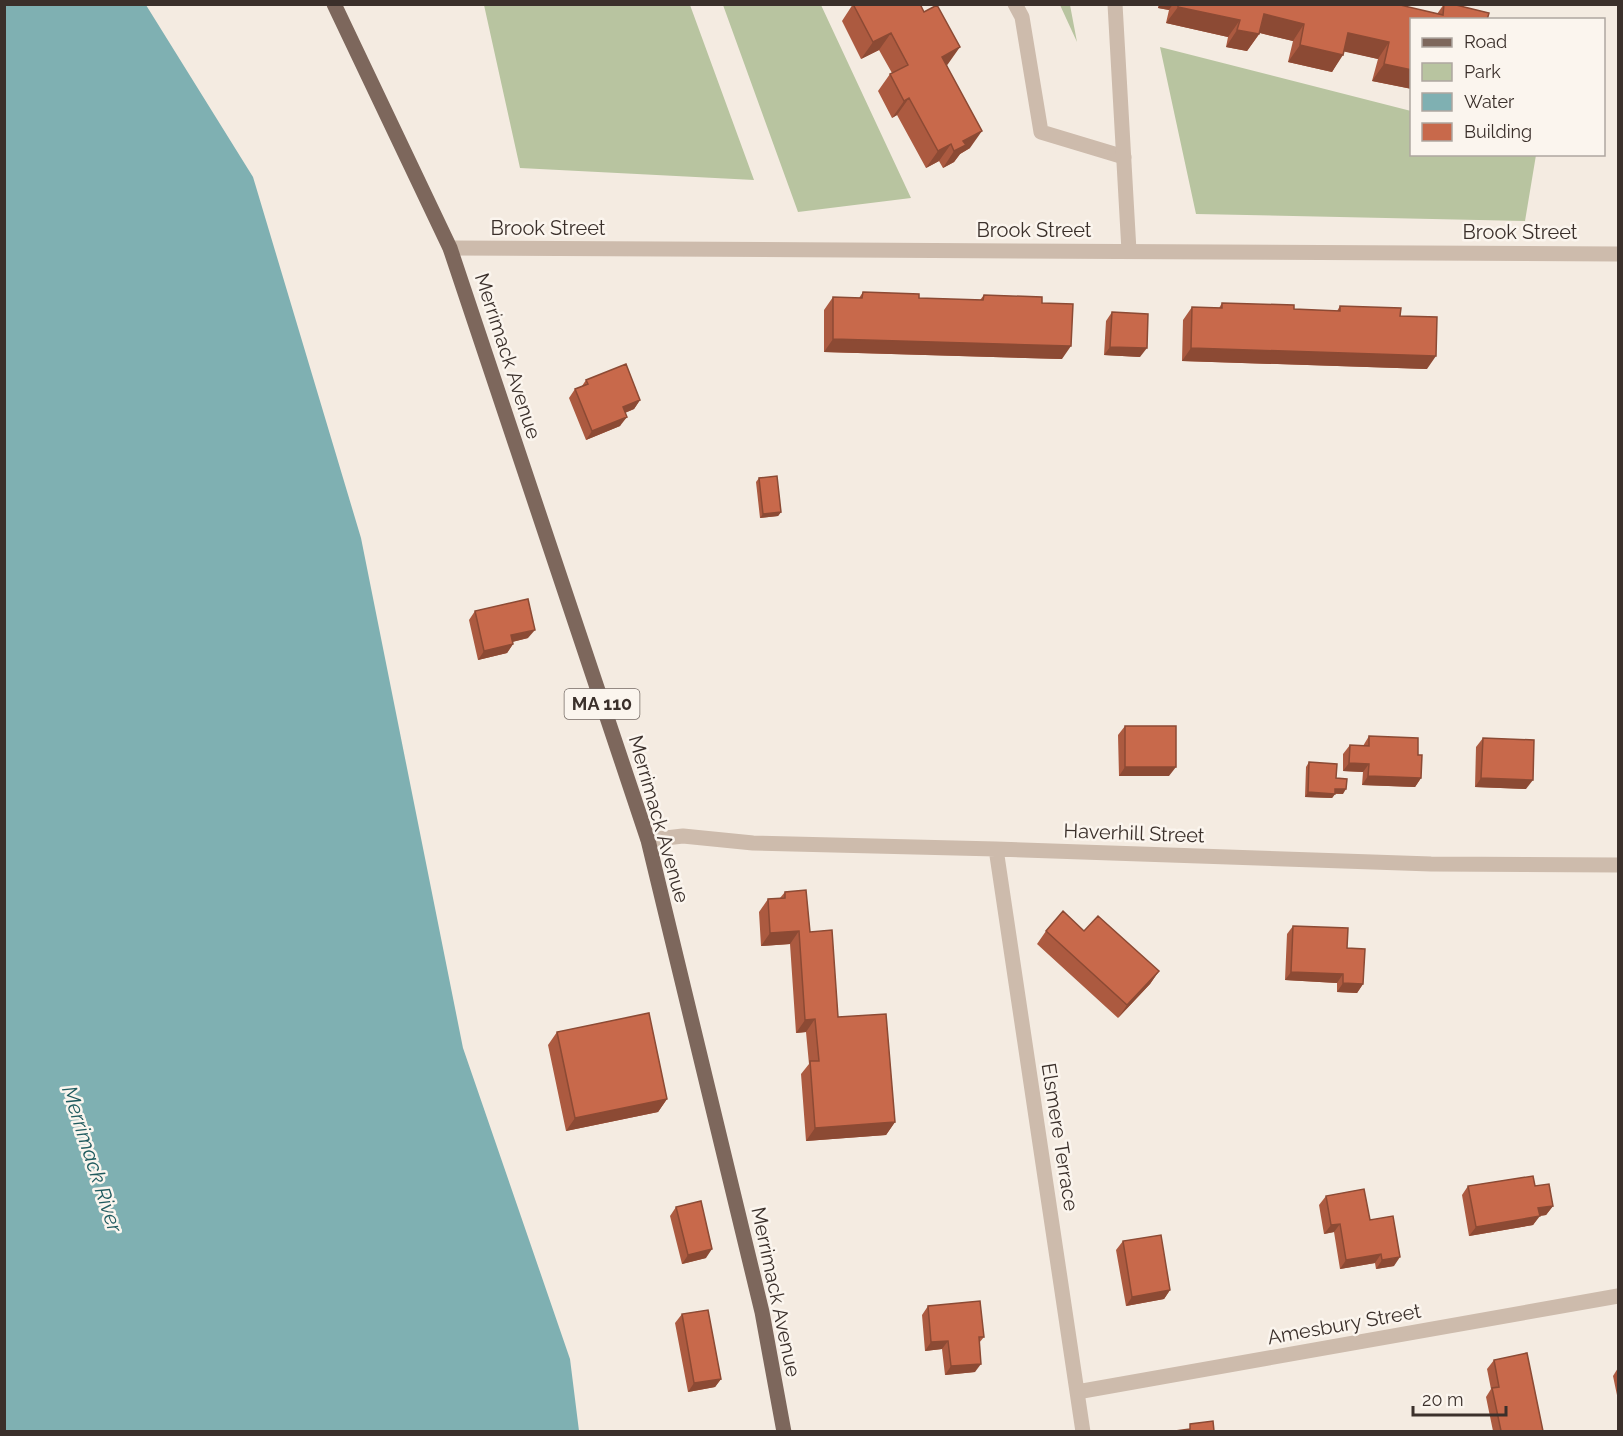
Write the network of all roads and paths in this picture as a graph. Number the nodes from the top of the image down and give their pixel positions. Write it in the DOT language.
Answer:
graph roads {
  1 [pos="334,4"];
  2 [pos="1015,4"];
  3 [pos="1115,4"];
  4 [pos="1124,157"];
  5 [pos="450,248"];
  6 [pos="1129,251"];
  7 [pos="1618,254"];
  8 [pos="648,840"];
  9 [pos="996,849"];
  10 [pos="1618,865"];
  11 [pos="1618,1296"];
  12 [pos="1077,1392"];
  13 [pos="784,1431"];
  14 [pos="1083,1431"];
  1 -- 5 [label="main road, Merrimack Avenue / MA 110"];
  2 -- 4 [label="street"];
  3 -- 4 [label="street"];
  4 -- 6 [label="street"];
  5 -- 6 [label="street, Brook Street"];
  5 -- 8 [label="main road, Merrimack Avenue / MA 110"];
  6 -- 7 [label="street, Brook Street"];
  8 -- 9 [label="street, Haverhill Street"];
  8 -- 13 [label="main road, Merrimack Avenue / MA 110"];
  9 -- 10 [label="street, Haverhill Street"];
  9 -- 12 [label="street, Elsmere Terrace"];
  11 -- 12 [label="street, Amesbury Street"];
  12 -- 14 [label="street, Elsmere Terrace"];
}
